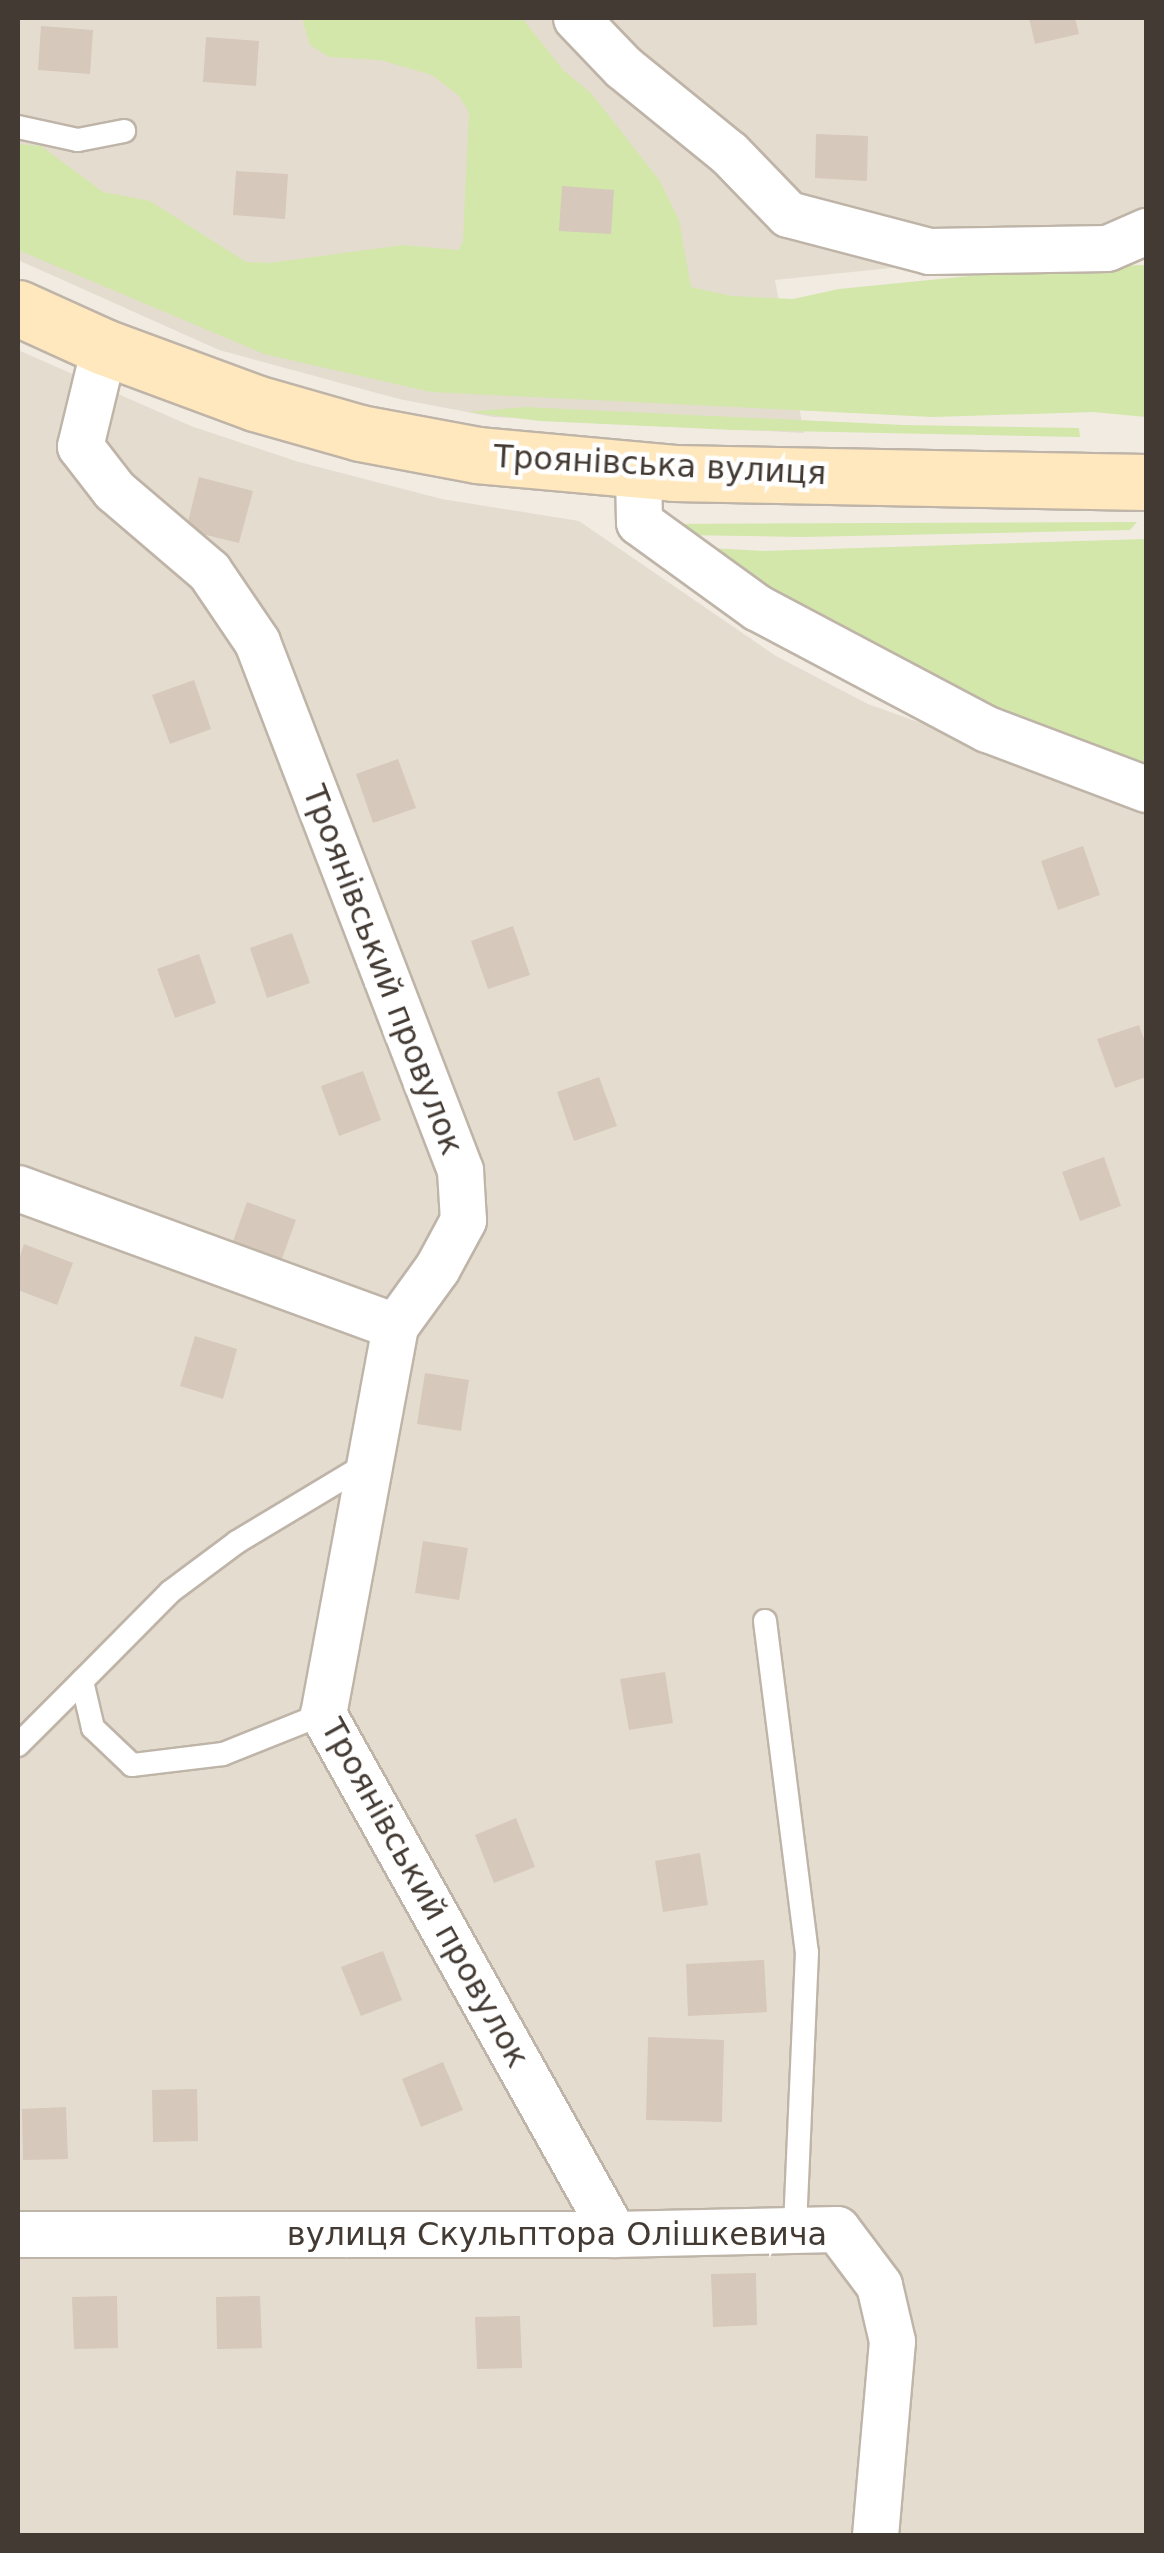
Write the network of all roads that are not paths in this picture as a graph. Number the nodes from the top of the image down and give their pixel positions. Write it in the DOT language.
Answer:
graph roads {
  1 [pos="576,18"];
  2 [pos="18,128"];
  3 [pos="124,132"];
  4 [pos="1146,230"];
  5 [pos="18,308"];
  6 [pos="104,347"];
  7 [pos="638,470"];
  8 [pos="1146,482"];
  9 [pos="1146,789"];
  10 [pos="18,1188"];
  11 [pos="396,1326"];
  12 [pos="370,1462"];
  13 [pos="765,1621"];
  14 [pos="82,1681"];
  15 [pos="323,1714"];
  16 [pos="18,1744"];
  17 [pos="796,2230"];
  18 [pos="18,2234"];
  19 [pos="614,2234"];
  20 [pos="875,2536"];
  1 -- 4 [label="street"];
  2 -- 3 [label="lane"];
  5 -- 6 [label="street, Троянівська вулиця"];
  6 -- 7 [label="street, Троянівська вулиця"];
  6 -- 11 [label="street, Троянівський провулок"];
  7 -- 8 [label="street, Троянівська вулиця"];
  7 -- 9 [label="street"];
  10 -- 11 [label="street"];
  11 -- 12 [label="street, Троянівський провулок"];
  12 -- 14 [label="lane"];
  12 -- 15 [label="street, Троянівський провулок"];
  13 -- 17 [label="lane"];
  14 -- 15 [label="lane"];
  14 -- 16 [label="lane"];
  15 -- 19 [label="street, Троянівський провулок"];
  17 -- 19 [label="street, вулиця Скульптора Олішкевича"];
  17 -- 20 [label="street, вулиця Скульптора Олішкевича"];
  18 -- 19 [label="street, вулиця Скульптора Олішкевича"];
}
